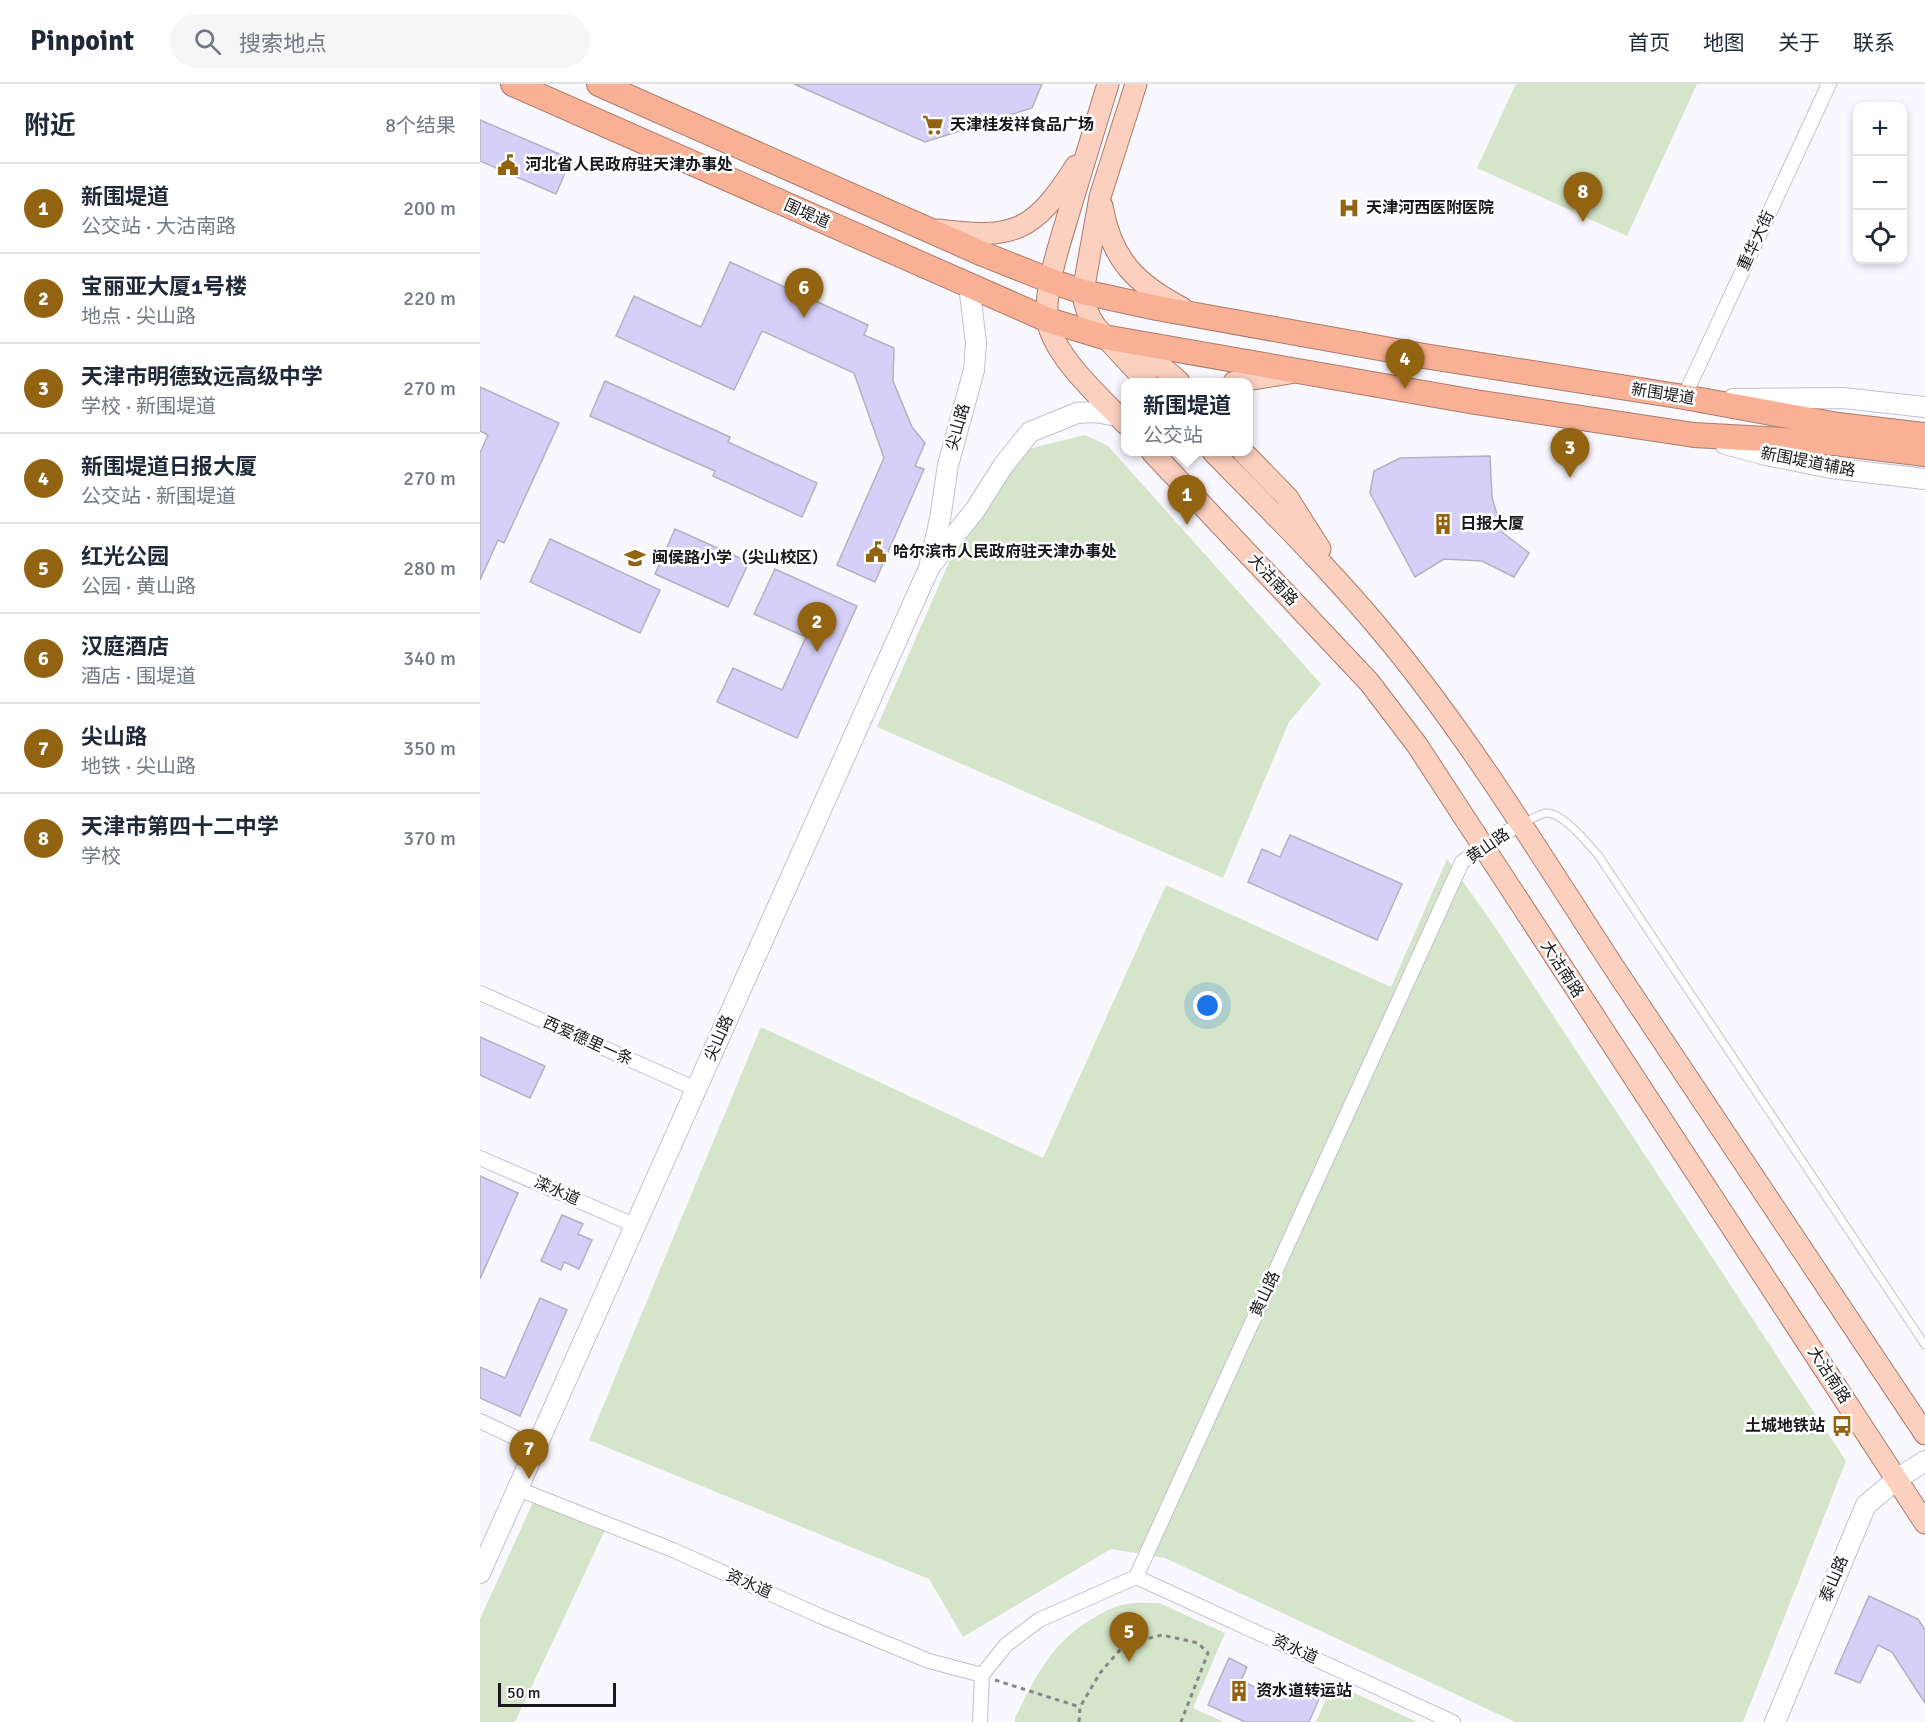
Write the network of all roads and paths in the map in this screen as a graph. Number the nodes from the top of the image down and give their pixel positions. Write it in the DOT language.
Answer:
graph roads {
  1 [pos="513,84"];
  2 [pos="599,84"];
  3 [pos="1108,84"];
  4 [pos="1136,84"];
  5 [pos="1829,84"];
  6 [pos="1089,146"];
  7 [pos="1100,197"];
  8 [pos="922,227"];
  9 [pos="1051,281"];
  10 [pos="969,285"];
  11 [pos="1083,292"];
  12 [pos="1193,314"];
  13 [pos="1048,320"];
  14 [pos="1104,338"];
  15 [pos="1303,372"];
  16 [pos="1143,378"];
  17 [pos="1175,378"];
  18 [pos="1252,378"];
  19 [pos="1691,399"];
  20 [pos="1925,407"];
  21 [pos="1121,419"];
  22 [pos="1121,420"];
  23 [pos="1837,434"];
  24 [pos="1694,435"];
  25 [pos="1925,435"];
  26 [pos="1925,454"];
  27 [pos="1156,456"];
  28 [pos="1217,456"];
  29 [pos="1247,456"];
  30 [pos="1925,480"];
  31 [pos="929,568"];
  32 [pos="1346,590"];
  33 [pos="1521,824"];
  34 [pos="1484,847"];
  35 [pos="480,993"];
  36 [pos="696,1089"];
  37 [pos="480,1158"];
  38 [pos="634,1225"];
  39 [pos="1925,1346"];
  40 [pos="480,1421"];
  41 [pos="1925,1434"];
  42 [pos="537,1448"];
  43 [pos="1925,1461"];
  44 [pos="1897,1479"];
  45 [pos="518,1489"];
  46 [pos="1925,1523"];
  47 [pos="480,1573"];
  48 [pos="1136,1577"];
  49 [pos="982,1676"];
  50 [pos="1080,1707"];
  51 [pos="980,1722"];
  52 [pos="1078,1722"];
  53 [pos="1181,1722"];
  54 [pos="1453,1722"];
  55 [pos="1775,1722"];
  1 -- 10 [label="highway, 围堤道"];
  2 -- 8 [label="highway"];
  3 -- 6 [label="main road"];
  4 -- 7 [label="main road"];
  5 -- 19 [label="street, 重华大街"];
  6 -- 8 [label="main road"];
  6 -- 9 [label="main road"];
  7 -- 11 [label="main road"];
  7 -- 12 [label="main road"];
  8 -- 9 [label="highway"];
  9 -- 11 [label="highway"];
  9 -- 13 [label="main road"];
  10 -- 13 [label="highway, 围堤道"];
  10 -- 31 [label="main road, 尖山路"];
  11 -- 12 [label="highway, 新围堤道"];
  11 -- 14 [label="main road"];
  12 -- 19 [label="highway, 新围堤道"];
  13 -- 14 [label="highway, 围堤道"];
  13 -- 21 [label="main road"];
  14 -- 15 [label="highway, 新围堤道"];
  14 -- 16 [label="main road"];
  14 -- 17 [label="main road"];
  15 -- 18 [label="main road"];
  15 -- 24 [label="highway, 新围堤道"];
  19 -- 20 [label="main road"];
  19 -- 23 [label="highway, 新围堤道"];
  22 -- 31 [label="main road, 尖山路"];
  23 -- 24 [label="highway, 新围堤道"];
  23 -- 25 [label="highway, 新围堤道"];
  23 -- 26 [label="highway, 新围堤道"];
  24 -- 30 [label="main road, 新围堤道辅路"];
  27 -- 34 [label="main road, 大沽南路"];
  28 -- 32 [label="main road"];
  29 -- 32 [label="main road"];
  31 -- 36 [label="main road, 尖山路"];
  32 -- 33 [label="main road"];
  33 -- 34 [label="street, 黄山路"];
  33 -- 39 [label="lane"];
  33 -- 41 [label="main road"];
  34 -- 44 [label="main road, 大沽南路"];
  34 -- 48 [label="street, 黄山路"];
  35 -- 36 [label="street, 西爱德里一条"];
  36 -- 38 [label="main road, 尖山路"];
  37 -- 38 [label="street, 滦水道"];
  38 -- 42 [label="main road, 尖山路"];
  40 -- 42 [label="street"];
  42 -- 45 [label="main road, 尖山路"];
  43 -- 44 [label="main road, 泰山路"];
  44 -- 46 [label="main road, 大沽南路"];
  44 -- 55 [label="main road, 泰山路"];
  45 -- 47 [label="main road, 尖山路"];
  45 -- 49 [label="street, 资水道"];
  48 -- 49 [label="street"];
  48 -- 54 [label="street, 资水道"];
  49 -- 50 [label="path"];
  49 -- 51 [label="street"];
  50 -- 52 [label="path"];
  50 -- 53 [label="path"];
}
